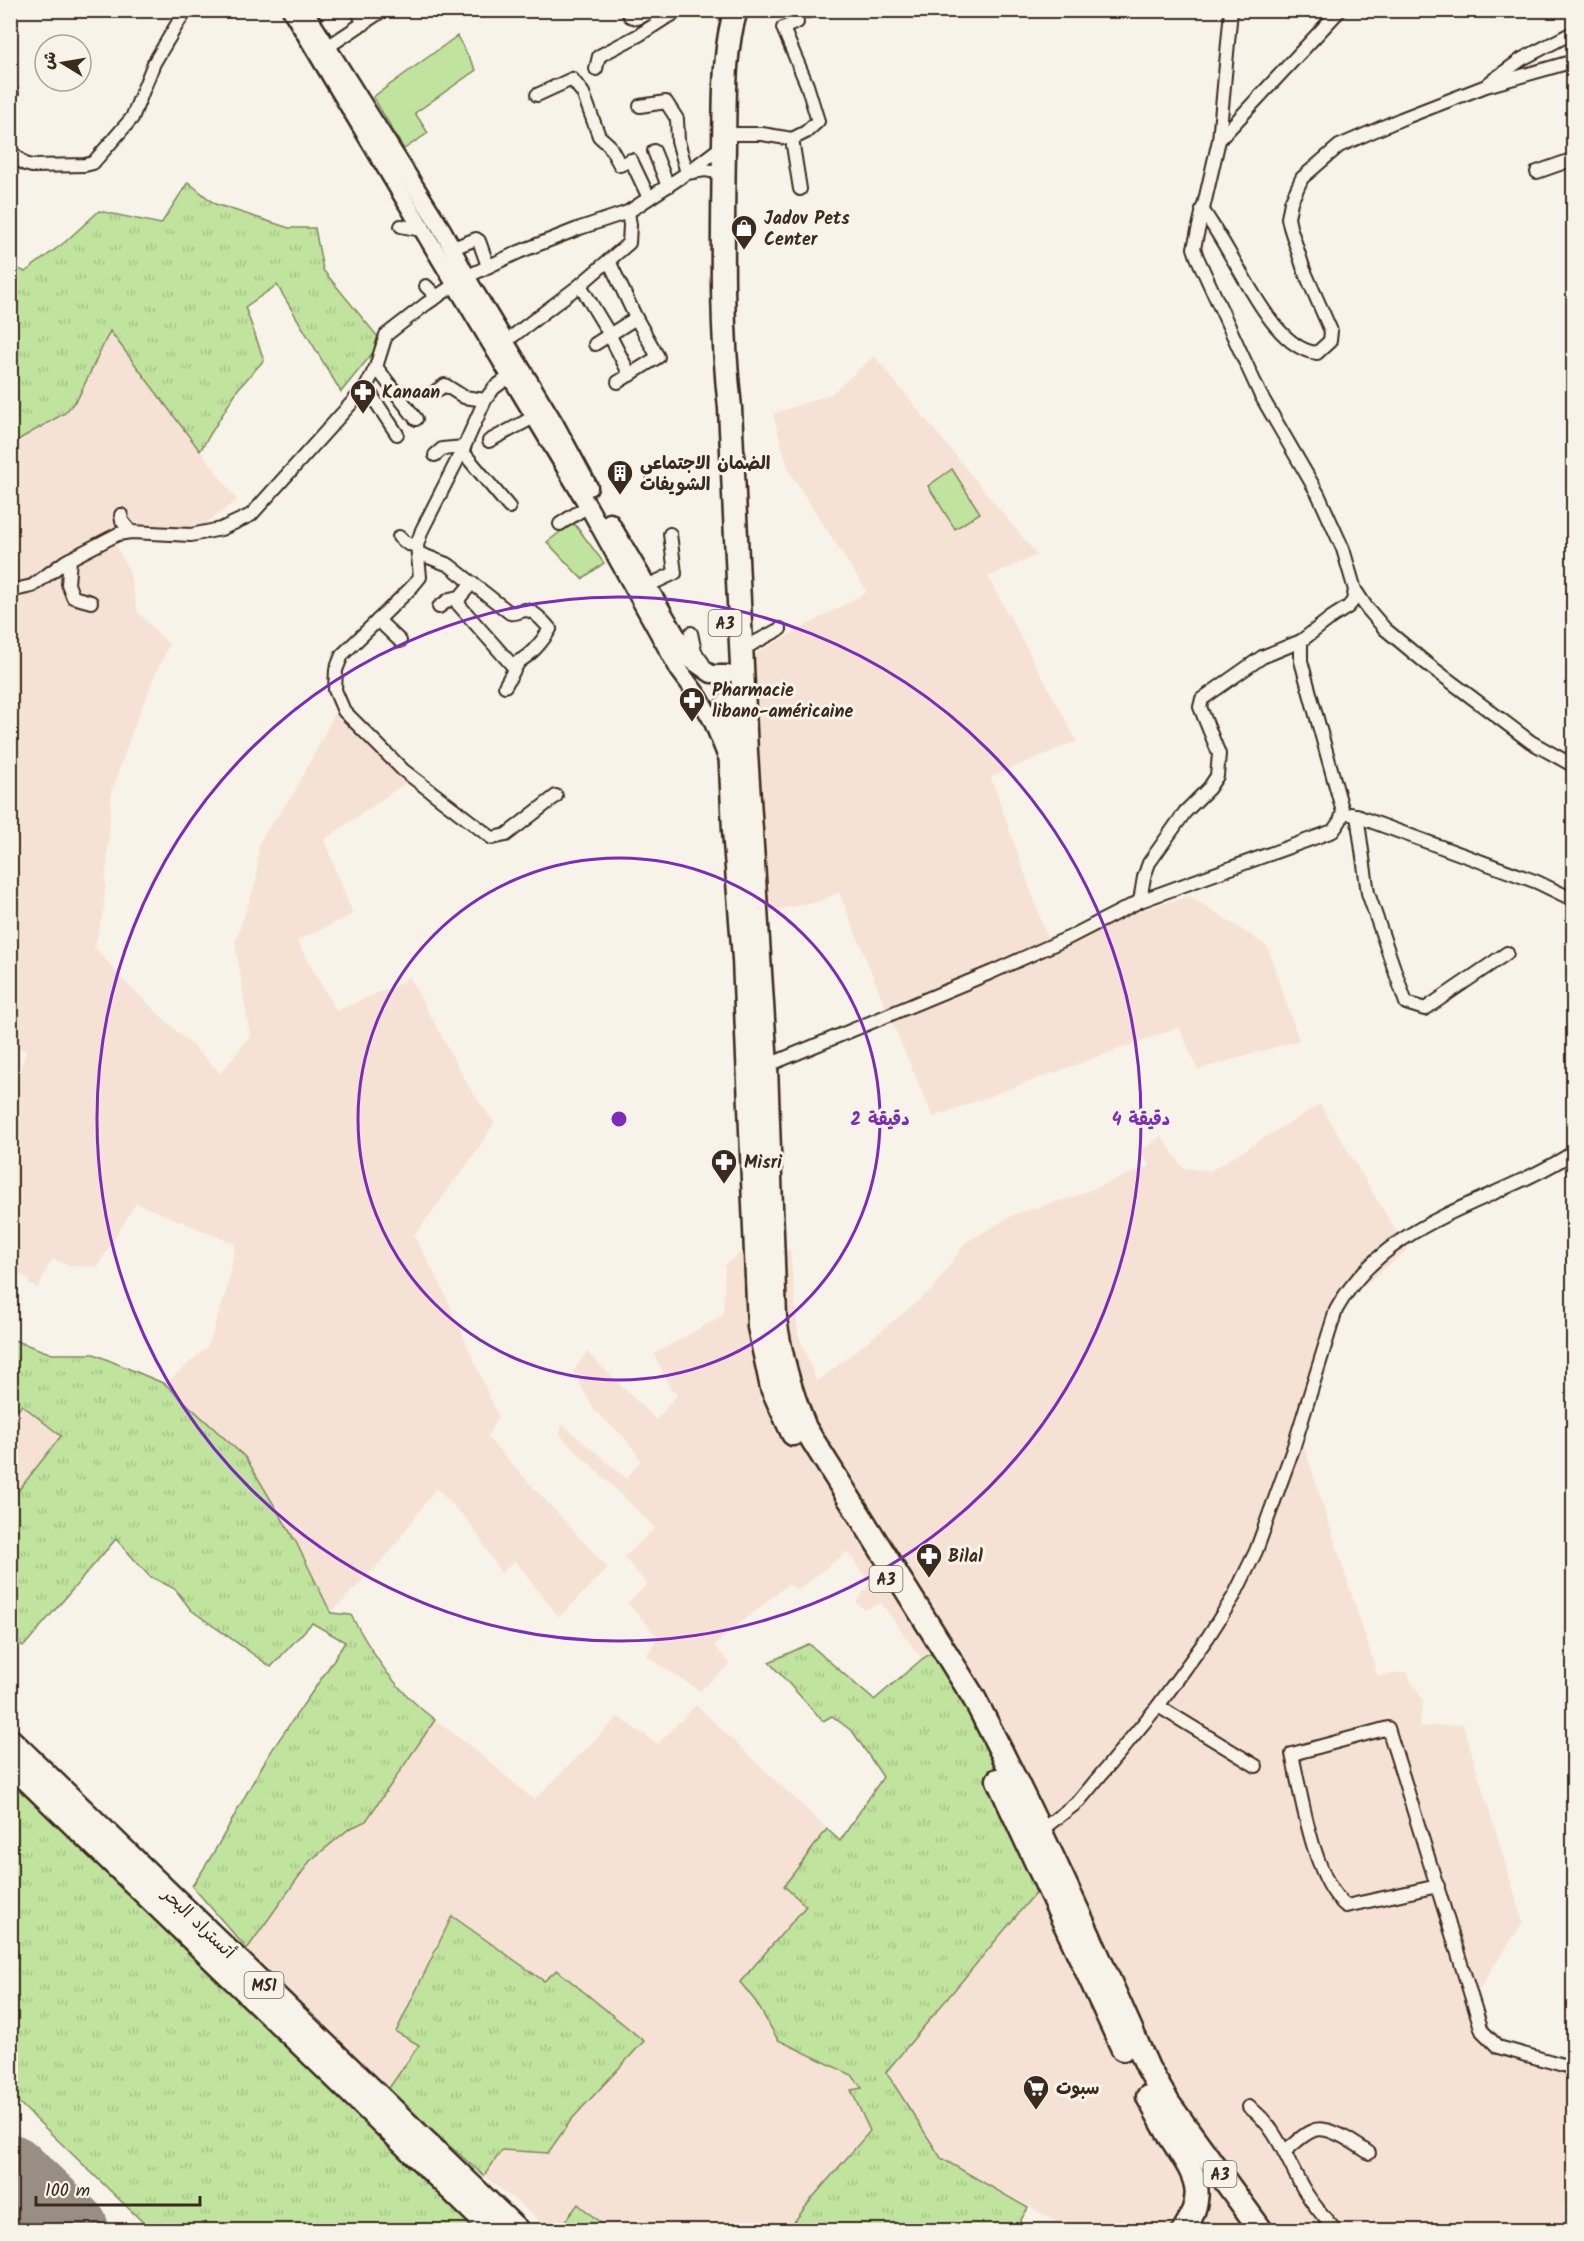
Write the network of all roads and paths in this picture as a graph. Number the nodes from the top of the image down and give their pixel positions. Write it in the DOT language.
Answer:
graph roads {
  1 [pos="187,10"];
  2 [pos="357,10"];
  3 [pos="383,10"];
  4 [pos="627,10"];
  5 [pos="678,10"];
  6 [pos="736,10"];
  7 [pos="795,10"];
  8 [pos="1231,10"];
  9 [pos="1340,10"];
  10 [pos="304,12"];
  11 [pos="664,19"];
  12 [pos="364,24"];
  13 [pos="1574,33"];
  14 [pos="326,48"];
  15 [pos="1574,61"];
  16 [pos="596,69"];
  17 [pos="1486,86"];
  18 [pos="537,95"];
  19 [pos="640,106"];
  20 [pos="792,139"];
  21 [pos="724,140"];
  22 [pos="1219,140"];
  23 [pos="10,151"];
  24 [pos="654,152"];
  25 [pos="1574,159"];
  26 [pos="1537,172"];
  27 [pos="687,173"];
  28 [pos="723,173"];
  29 [pos="668,186"];
  30 [pos="800,189"];
  31 [pos="649,198"];
  32 [pos="1202,208"];
  33 [pos="628,212"];
  34 [pos="401,226"];
  35 [pos="421,230"];
  36 [pos="453,248"];
  37 [pos="609,261"];
  38 [pos="488,266"];
  39 [pos="461,280"];
  40 [pos="580,285"];
  41 [pos="426,286"];
  42 [pos="437,297"];
  43 [pos="636,318"];
  44 [pos="609,334"];
  45 [pos="505,342"];
  46 [pos="595,344"];
  47 [pos="378,362"];
  48 [pos="725,363"];
  49 [pos="630,375"];
  50 [pos="510,376"];
  51 [pos="618,382"];
  52 [pos="366,387"];
  53 [pos="436,392"];
  54 [pos="485,400"];
  55 [pos="417,414"];
  56 [pos="534,417"];
  57 [pos="397,434"];
  58 [pos="489,441"];
  59 [pos="463,449"];
  60 [pos="435,455"];
  61 [pos="588,506"];
  62 [pos="509,507"];
  63 [pos="121,515"];
  64 [pos="560,524"];
  65 [pos="131,532"];
  66 [pos="670,534"];
  67 [pos="399,537"];
  68 [pos="418,549"];
  69 [pos="70,559"];
  70 [pos="472,582"];
  71 [pos="647,586"];
  72 [pos="1355,590"];
  73 [pos="10,591"];
  74 [pos="460,597"];
  75 [pos="91,602"];
  76 [pos="439,607"];
  77 [pos="1367,608"];
  78 [pos="1344,610"];
  79 [pos="378,620"];
  80 [pos="780,629"];
  81 [pos="691,633"];
  82 [pos="400,641"];
  83 [pos="1301,641"];
  84 [pos="741,650"];
  85 [pos="518,663"];
  86 [pos="719,674"];
  87 [pos="505,686"];
  88 [pos="730,766"];
  89 [pos="1574,766"];
  90 [pos="556,796"];
  91 [pos="1343,812"];
  92 [pos="1357,815"];
  93 [pos="1574,900"];
  94 [pos="1140,901"];
  95 [pos="1507,953"];
  96 [pos="766,1066"];
  97 [pos="1574,1152"];
  98 [pos="1158,1706"];
  99 [pos="10,1740"];
  100 [pos="10,1763"];
  101 [pos="1256,1766"];
  102 [pos="1040,1831"];
  103 [pos="1438,1887"];
  104 [pos="1574,2068"];
  105 [pos="1249,2107"];
  106 [pos="1285,2151"];
  107 [pos="1368,2153"];
  108 [pos="493,2230"];
  109 [pos="517,2230"];
  110 [pos="1184,2230"];
  111 [pos="1260,2230"];
  112 [pos="1335,2230"];
  1 -- 23 [label="street"];
  2 -- 12 [label="street"];
  3 -- 12 [label="street"];
  4 -- 11 [label="street"];
  5 -- 11 [label="street"];
  6 -- 21 [label="highway, A3"];
  7 -- 20 [label="street"];
  8 -- 22 [label="street"];
  9 -- 22 [label="street"];
  10 -- 14 [label="street"];
  10 -- 35 [label="street"];
  11 -- 16 [label="street"];
  12 -- 14 [label="street"];
  13 -- 17 [label="street"];
  14 -- 36 [label="street"];
  15 -- 17 [label="street"];
  17 -- 32 [label="street"];
  18 -- 31 [label="street"];
  19 -- 27 [label="street"];
  20 -- 21 [label="street"];
  20 -- 30 [label="street"];
  21 -- 27 [label="street"];
  21 -- 28 [label="highway, A3"];
  22 -- 32 [label="street"];
  24 -- 29 [label="street"];
  25 -- 26 [label="street"];
  27 -- 28 [label="street"];
  27 -- 29 [label="street"];
  28 -- 48 [label="highway, A3"];
  29 -- 31 [label="street"];
  31 -- 33 [label="street"];
  32 -- 72 [label="street"];
  33 -- 37 [label="street"];
  33 -- 38 [label="street"];
  34 -- 35 [label="street"];
  35 -- 39 [label="street"];
  36 -- 38 [label="street"];
  36 -- 39 [label="street"];
  37 -- 40 [label="street"];
  37 -- 43 [label="street"];
  38 -- 39 [label="street"];
  39 -- 42 [label="street"];
  39 -- 45 [label="street"];
  39 -- 50 [label="street"];
  40 -- 44 [label="street"];
  40 -- 45 [label="street"];
  41 -- 42 [label="street"];
  42 -- 47 [label="street"];
  43 -- 44 [label="street"];
  43 -- 49 [label="street"];
  44 -- 46 [label="street"];
  44 -- 49 [label="street"];
  45 -- 71 [label="street"];
  47 -- 52 [label="street"];
  47 -- 55 [label="street"];
  48 -- 84 [label="highway, A3"];
  48 -- 86 [label="highway, A3"];
  49 -- 51 [label="street"];
  50 -- 54 [label="street"];
  50 -- 56 [label="street"];
  52 -- 57 [label="street"];
  52 -- 65 [label="street"];
  53 -- 54 [label="street"];
  54 -- 59 [label="street"];
  56 -- 58 [label="street"];
  56 -- 61 [label="street"];
  59 -- 60 [label="street"];
  59 -- 62 [label="street"];
  59 -- 68 [label="street"];
  61 -- 64 [label="street"];
  61 -- 88 [label="street"];
  63 -- 65 [label="street"];
  65 -- 69 [label="street"];
  66 -- 71 [label="street"];
  67 -- 68 [label="street"];
  68 -- 70 [label="street"];
  68 -- 79 [label="street"];
  69 -- 73 [label="street"];
  69 -- 75 [label="street"];
  70 -- 74 [label="street"];
  70 -- 85 [label="street"];
  71 -- 86 [label="street"];
  72 -- 77 [label="street"];
  72 -- 78 [label="street"];
  74 -- 76 [label="street"];
  74 -- 85 [label="street"];
  77 -- 78 [label="street"];
  77 -- 89 [label="street"];
  78 -- 83 [label="street"];
  79 -- 82 [label="street"];
  79 -- 90 [label="street"];
  80 -- 84 [label="street"];
  81 -- 86 [label="street"];
  83 -- 91 [label="street"];
  83 -- 94 [label="street"];
  84 -- 96 [label="highway, A3"];
  85 -- 87 [label="street"];
  86 -- 88 [label="highway, A3"];
  88 -- 110 [label="highway, A3"];
  91 -- 92 [label="street"];
  91 -- 94 [label="street"];
  92 -- 93 [label="street"];
  92 -- 95 [label="street"];
  94 -- 96 [label="street"];
  96 -- 102 [label="highway, A3"];
  97 -- 98 [label="street"];
  98 -- 101 [label="street"];
  98 -- 102 [label="street"];
  99 -- 109 [label="highway, أتستراد البحر / M51"];
  100 -- 108 [label="highway, أتستراد البحر / M51"];
  102 -- 111 [label="highway, A3"];
  103 -- 103 [label="street"];
  103 -- 104 [label="street"];
  105 -- 106 [label="street"];
  106 -- 107 [label="street"];
  106 -- 112 [label="street"];
}
